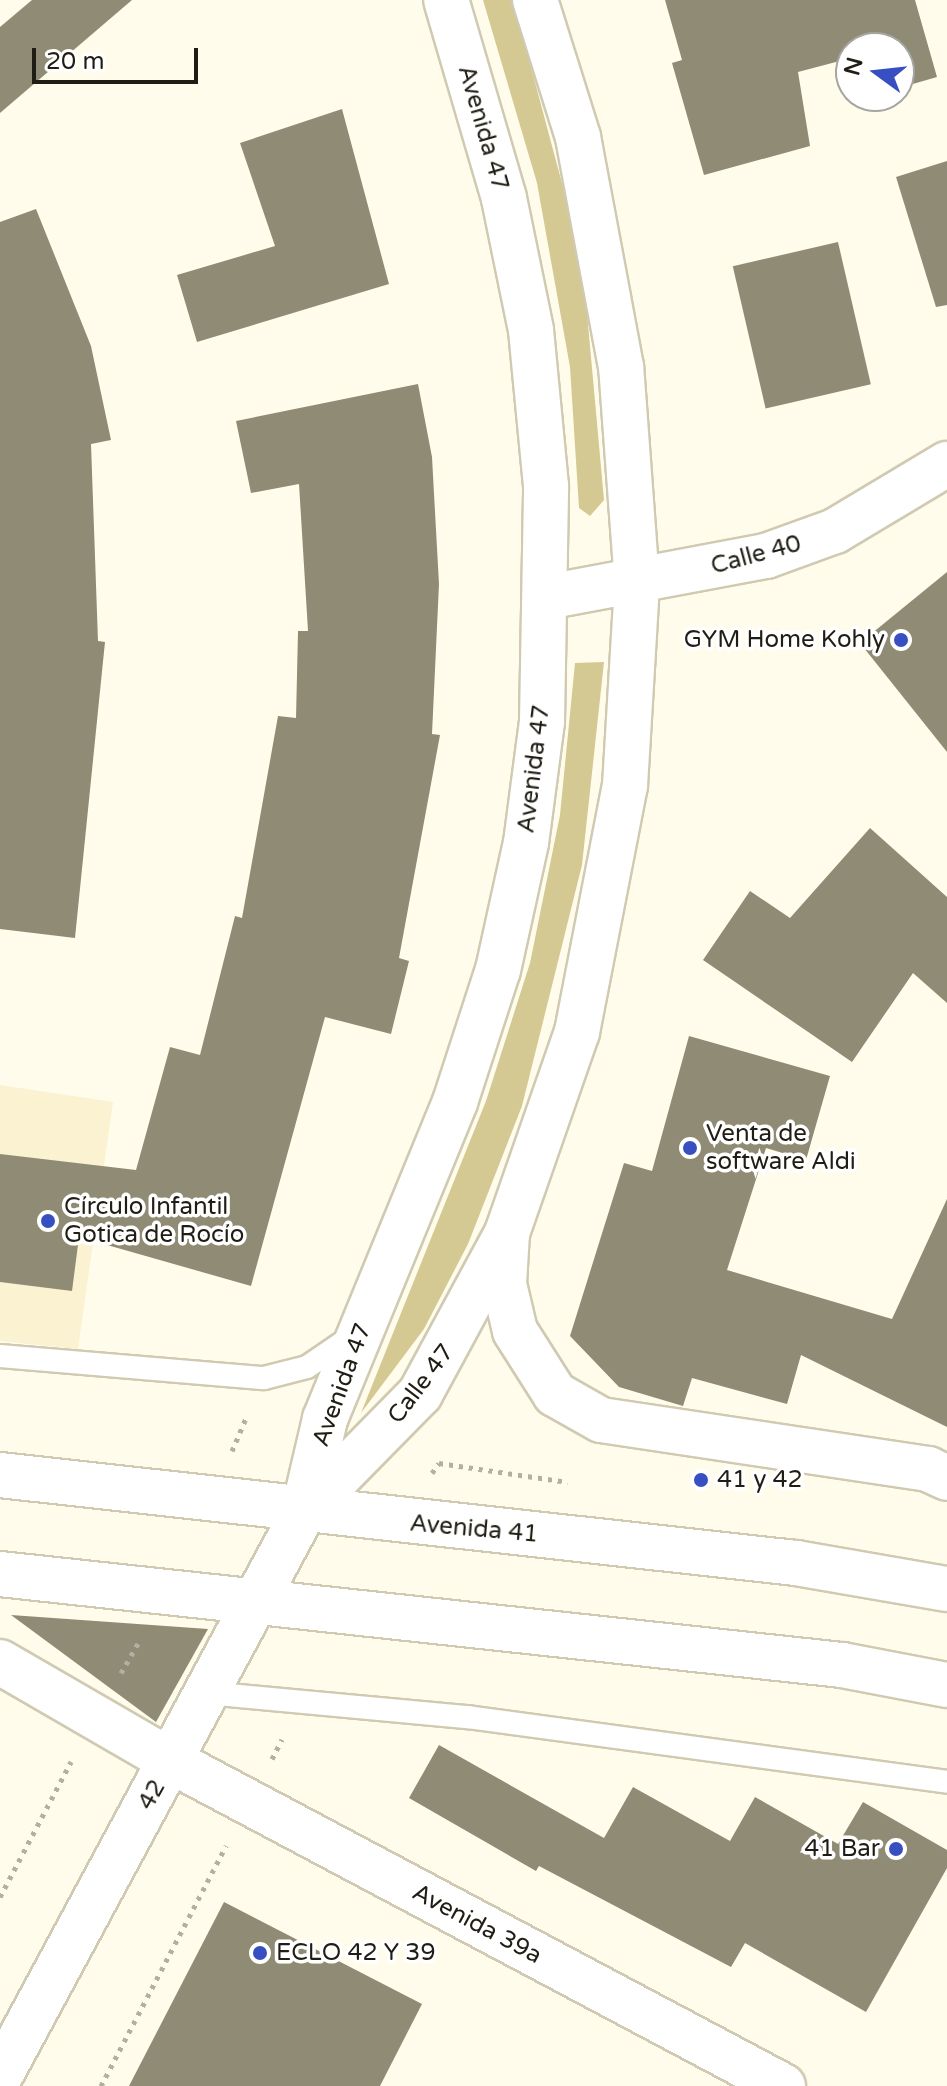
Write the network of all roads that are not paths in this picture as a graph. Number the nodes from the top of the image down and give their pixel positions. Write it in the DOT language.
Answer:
graph roads {
  1 [pos="446,0"];
  2 [pos="535,0"];
  3 [pos="947,464"];
  4 [pos="637,583"];
  5 [pos="547,597"];
  6 [pos="507,1233"];
  7 [pos="361,1329"];
  8 [pos="0,1356"];
  9 [pos="0,1475"];
  10 [pos="947,1478"];
  11 [pos="303,1513"];
  12 [pos="0,1574"];
  13 [pos="947,1589"];
  14 [pos="258,1603"];
  15 [pos="12,1673"];
  16 [pos="947,1685"];
  17 [pos="207,1693"];
  18 [pos="171,1761"];
  19 [pos="947,1782"];
  20 [pos="0,2076"];
  21 [pos="783,2086"];
  1 -- 5 [label="main road, Avenida 47"];
  2 -- 4 [label="main road"];
  3 -- 4 [label="main road, Calle 40"];
  4 -- 5 [label="main road, Calle 40"];
  4 -- 6 [label="main road"];
  5 -- 7 [label="main road, Avenida 47"];
  6 -- 10 [label="main road"];
  6 -- 11 [label="main road, Calle 47"];
  7 -- 8 [label="lane"];
  7 -- 11 [label="main road, Avenida 47"];
  9 -- 11 [label="main road, Avenida 41"];
  11 -- 13 [label="main road, Avenida 41"];
  11 -- 14 [label="main road, 42"];
  12 -- 14 [label="main road"];
  14 -- 16 [label="main road"];
  14 -- 17 [label="main road, 42"];
  15 -- 18 [label="main road, Avenida 39a"];
  17 -- 18 [label="main road, 42"];
  17 -- 19 [label="lane"];
  18 -- 20 [label="main road, 42"];
  18 -- 21 [label="main road, Avenida 39a"];
}
